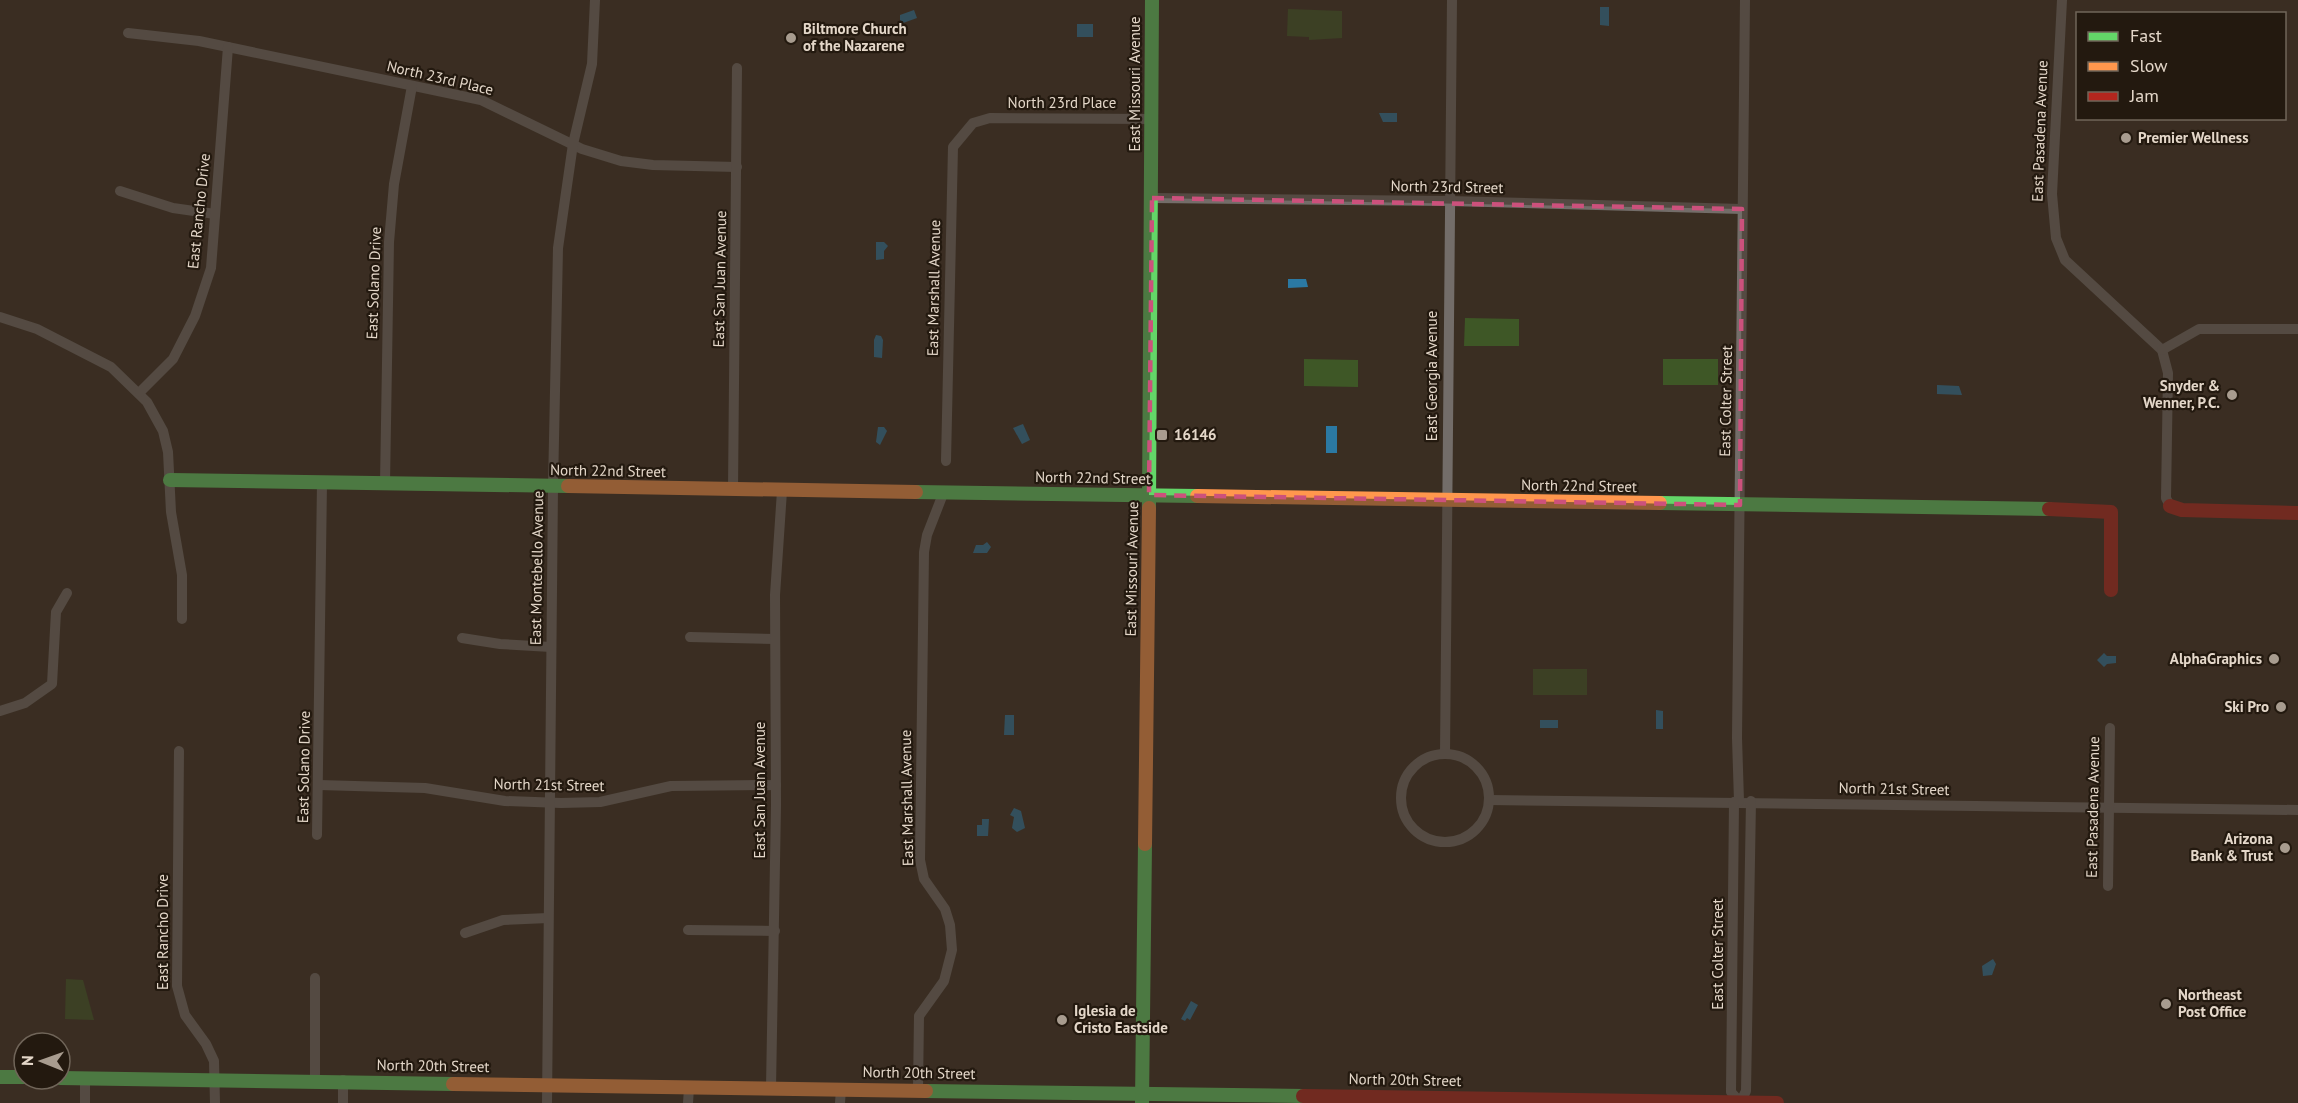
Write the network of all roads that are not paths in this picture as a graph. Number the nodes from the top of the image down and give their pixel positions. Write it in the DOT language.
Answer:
graph roads {
  1 [pos="595,0"];
  2 [pos="1152,0"];
  3 [pos="1452,0"];
  4 [pos="1745,0"];
  5 [pos="2062,0"];
  6 [pos="128,33"];
  7 [pos="228,47"];
  8 [pos="737,68"];
  9 [pos="412,86"];
  10 [pos="1152,119"];
  11 [pos="973,123"];
  12 [pos="573,144"];
  13 [pos="737,167"];
  14 [pos="120,191"];
  15 [pos="1152,198"];
  16 [pos="1449,201"];
  17 [pos="1742,209"];
  18 [pos="215,214"];
  19 [pos="0,316"];
  20 [pos="2298,329"];
  21 [pos="2162,350"];
  22 [pos="140,392"];
  23 [pos="946,461"];
  24 [pos="170,480"];
  25 [pos="322,483"];
  26 [pos="385,484"];
  27 [pos="553,487"];
  28 [pos="733,489"];
  29 [pos="782,491"];
  30 [pos="943,494"];
  31 [pos="1149,495"];
  32 [pos="1446,501"];
  33 [pos="1740,505"];
  34 [pos="2170,506"];
  35 [pos="2298,513"];
  36 [pos="2111,590"];
  37 [pos="67,592"];
  38 [pos="182,619"];
  39 [pos="690,637"];
  40 [pos="462,638"];
  41 [pos="775,639"];
  42 [pos="551,647"];
  43 [pos="0,711"];
  44 [pos="2110,728"];
  45 [pos="180,751"];
  46 [pos="1445,753"];
  47 [pos="776,784"];
  48 [pos="319,785"];
  49 [pos="1489,800"];
  50 [pos="1751,801"];
  51 [pos="1737,802"];
  52 [pos="549,803"];
  53 [pos="2109,807"];
  54 [pos="2298,810"];
  55 [pos="317,835"];
  56 [pos="2108,886"];
  57 [pos="548,918"];
  58 [pos="688,930"];
  59 [pos="775,931"];
  60 [pos="465,933"];
  61 [pos="315,978"];
  62 [pos="72,1078"];
  63 [pos="85,1078"];
  64 [pos="214,1079"];
  65 [pos="343,1080"];
  66 [pos="315,1081"];
  67 [pos="547,1085"];
  68 [pos="689,1088"];
  69 [pos="771,1088"];
  70 [pos="918,1089"];
  71 [pos="841,1096"];
  72 [pos="992,1097"];
  73 [pos="1142,1098"];
  74 [pos="85,1103"];
  75 [pos="215,1103"];
  76 [pos="343,1103"];
  77 [pos="547,1103"];
  78 [pos="688,1103"];
  79 [pos="1740,1103"];
  80 [pos="1778,1103"];
  1 -- 12 [label="street, East Montebello Avenue"];
  2 -- 10 [label="street, East Missouri Avenue"];
  3 -- 16 [label="street, East Georgia Avenue"];
  4 -- 17 [label="street, East Colter Street"];
  5 -- 21 [label="street, East Pasadena Avenue"];
  6 -- 7 [label="street, North 23rd Place"];
  7 -- 9 [label="street, North 23rd Place"];
  7 -- 18 [label="street, East Rancho Drive"];
  8 -- 13 [label="street, East San Juan Avenue"];
  9 -- 12 [label="street, North 23rd Place"];
  9 -- 26 [label="street, East Solano Drive"];
  10 -- 11 [label="street, North 23rd Place"];
  10 -- 15 [label="street, East Missouri Avenue"];
  11 -- 23 [label="street, East Marshall Avenue"];
  12 -- 13 [label="street, North 23rd Place"];
  12 -- 27 [label="street, East Montebello Avenue"];
  13 -- 28 [label="street, East San Juan Avenue"];
  14 -- 18 [label="street"];
  15 -- 16 [label="street, North 23rd Street"];
  15 -- 31 [label="street, East Missouri Avenue"];
  16 -- 17 [label="street, North 23rd Street"];
  16 -- 32 [label="street, East Georgia Avenue"];
  17 -- 33 [label="street, East Colter Street"];
  18 -- 22 [label="street, East Rancho Drive"];
  19 -- 22 [label="street"];
  20 -- 21 [label="street"];
  21 -- 34 [label="street"];
  22 -- 24 [label="street"];
  24 -- 25 [label="street, North 22nd Street"];
  24 -- 38 [label="street"];
  25 -- 26 [label="street, North 22nd Street"];
  25 -- 48 [label="street, East Solano Drive"];
  26 -- 27 [label="street, North 22nd Street"];
  27 -- 28 [label="street, North 22nd Street"];
  27 -- 42 [label="street, East Montebello Avenue"];
  28 -- 29 [label="street, North 22nd Street"];
  29 -- 30 [label="street, North 22nd Street"];
  29 -- 41 [label="street, East San Juan Avenue"];
  30 -- 31 [label="street, North 22nd Street"];
  30 -- 70 [label="street, East Marshall Avenue"];
  31 -- 32 [label="street, North 22nd Street"];
  31 -- 73 [label="street, East Missouri Avenue"];
  32 -- 33 [label="street, North 22nd Street"];
  32 -- 46 [label="street, East Georgia Avenue"];
  33 -- 36 [label="street, North 22nd Street"];
  33 -- 51 [label="street, East Colter Street"];
  34 -- 35 [label="street"];
  37 -- 43 [label="street"];
  39 -- 41 [label="street"];
  40 -- 42 [label="street"];
  41 -- 47 [label="street, East San Juan Avenue"];
  42 -- 52 [label="street, East Montebello Avenue"];
  44 -- 53 [label="street, East Pasadena Avenue"];
  45 -- 64 [label="street, East Rancho Drive"];
  46 -- 49 [label="street"];
  46 -- 49 [label="street"];
  47 -- 52 [label="street, North 21st Street"];
  47 -- 59 [label="street, East San Juan Avenue"];
  48 -- 52 [label="street, North 21st Street"];
  48 -- 55 [label="street, East Solano Drive"];
  49 -- 51 [label="street, North 21st Street"];
  50 -- 51 [label="street, North 21st Street"];
  50 -- 53 [label="street, North 21st Street"];
  50 -- 79 [label="street, East Colter Street"];
  51 -- 79 [label="street, East Colter Street"];
  52 -- 57 [label="street, East Montebello Avenue"];
  53 -- 54 [label="street, North 21st Street"];
  53 -- 56 [label="street, East Pasadena Avenue"];
  57 -- 60 [label="street"];
  57 -- 67 [label="street, East Montebello Avenue"];
  58 -- 59 [label="street"];
  59 -- 69 [label="street, East San Juan Avenue"];
  61 -- 66 [label="street"];
  62 -- 63 [label="street, North 20th Street"];
  63 -- 64 [label="street, North 20th Street"];
  63 -- 74 [label="street"];
  64 -- 66 [label="street, North 20th Street"];
  64 -- 75 [label="street, East Rancho Drive"];
  65 -- 66 [label="street, North 20th Street"];
  65 -- 67 [label="street, North 20th Street"];
  65 -- 76 [label="street"];
  67 -- 68 [label="street, North 20th Street"];
  67 -- 77 [label="street, East Montebello Avenue"];
  68 -- 69 [label="street, North 20th Street"];
  68 -- 78 [label="street"];
  69 -- 71 [label="street, North 20th Street"];
  70 -- 71 [label="street, North 20th Street"];
  70 -- 72 [label="street, North 20th Street"];
  72 -- 73 [label="street, North 20th Street"];
  73 -- 79 [label="street, North 20th Street"];
  79 -- 80 [label="street, North 20th Street"];
}
